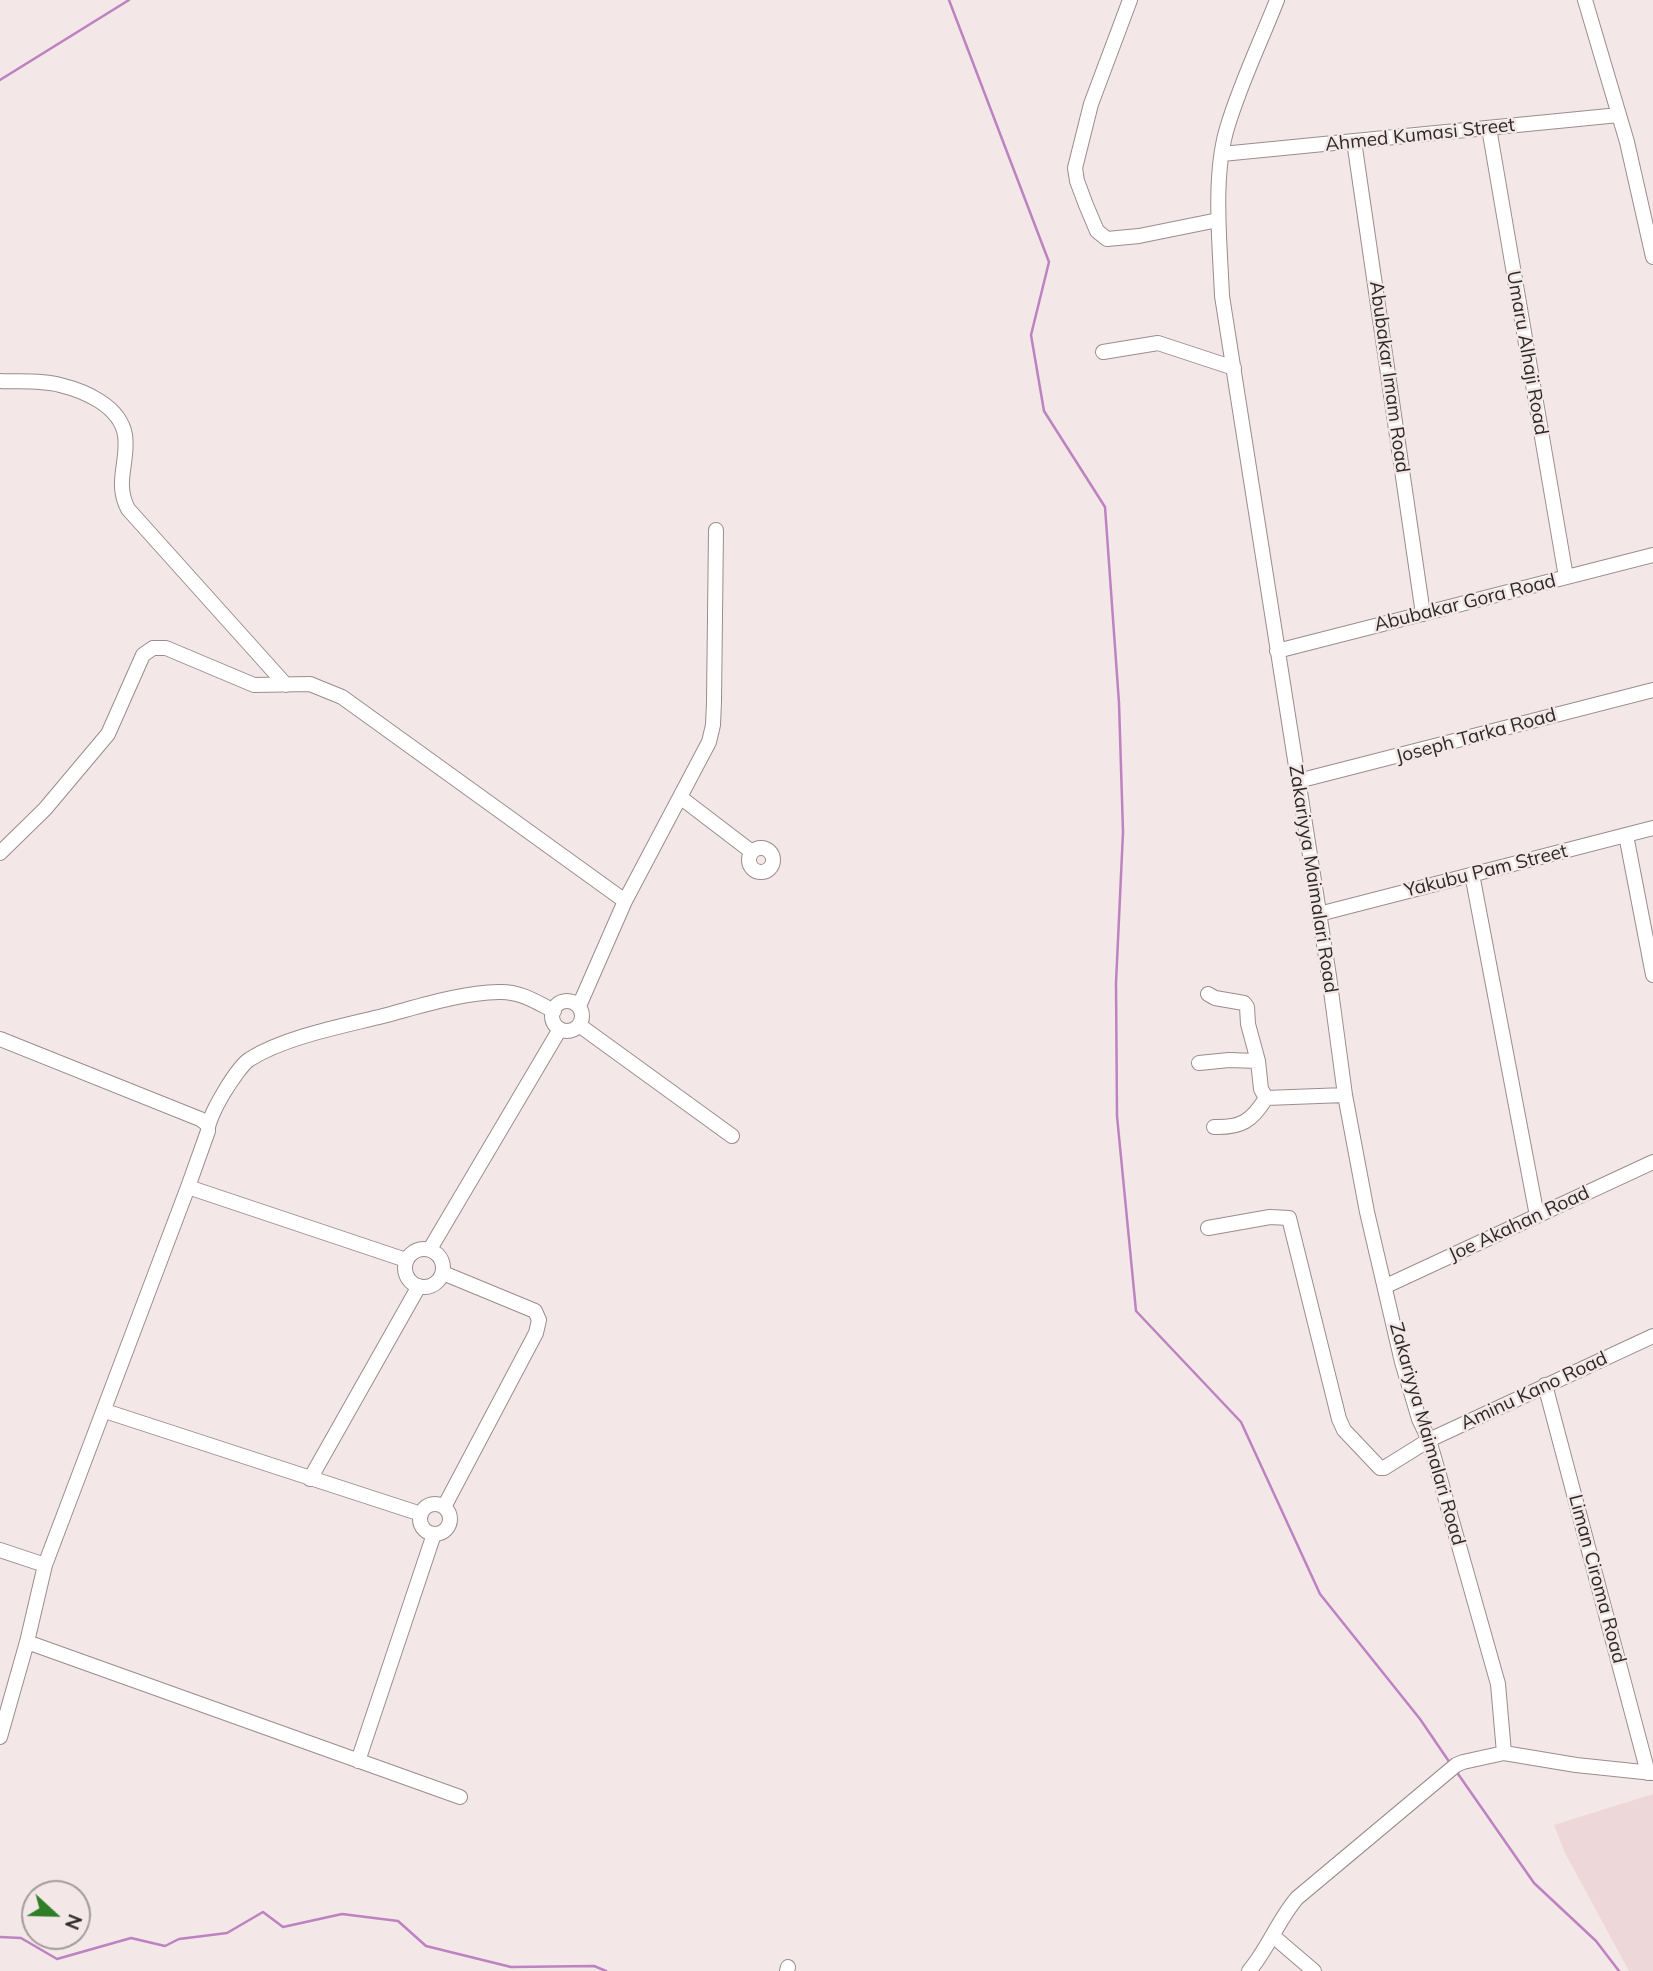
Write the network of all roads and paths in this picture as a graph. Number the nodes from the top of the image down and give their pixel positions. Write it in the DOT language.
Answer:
graph roads {
  1 [pos="1130,0"];
  2 [pos="1278,0"];
  3 [pos="1585,0"];
  4 [pos="1619,116"];
  5 [pos="1489,128"];
  6 [pos="1354,141"];
  7 [pos="1222,154"];
  8 [pos="1219,220"];
  9 [pos="1653,257"];
  10 [pos="1103,352"];
  11 [pos="1234,368"];
  12 [pos="0,381"];
  13 [pos="716,530"];
  14 [pos="1653,555"];
  15 [pos="1566,577"];
  16 [pos="1423,614"];
  17 [pos="1277,651"];
  18 [pos="286,685"];
  19 [pos="1653,690"];
  20 [pos="1298,781"];
  21 [pos="680,797"];
  22 [pos="1653,828"];
  23 [pos="1626,835"];
  24 [pos="752,852"];
  25 [pos="0,853"];
  26 [pos="1472,874"];
  27 [pos="625,901"];
  28 [pos="1319,914"];
  29 [pos="1653,975"];
  30 [pos="1208,993"];
  31 [pos="579,1006"];
  32 [pos="554,1011"];
  33 [pos="579,1025"];
  34 [pos="560,1029"];
  35 [pos="0,1038"];
  36 [pos="1258,1061"];
  37 [pos="1199,1063"];
  38 [pos="1345,1095"];
  39 [pos="1266,1098"];
  40 [pos="207,1124"];
  41 [pos="1214,1127"];
  42 [pos="732,1136"];
  43 [pos="1653,1162"];
  44 [pos="188,1187"];
  45 [pos="1537,1216"];
  46 [pos="1208,1228"];
  47 [pos="430,1249"];
  48 [pos="407,1260"];
  49 [pos="443,1273"];
  50 [pos="419,1286"];
  51 [pos="1386,1286"];
  52 [pos="1653,1336"];
  53 [pos="1545,1385"];
  54 [pos="105,1411"];
  55 [pos="1429,1440"];
  56 [pos="310,1479"];
  57 [pos="444,1507"];
  58 [pos="421,1514"];
  59 [pos="434,1534"];
  60 [pos="0,1550"];
  61 [pos="46,1565"];
  62 [pos="27,1642"];
  63 [pos="0,1737"];
  64 [pos="1504,1753"];
  65 [pos="358,1760"];
  66 [pos="1651,1773"];
  67 [pos="460,1797"];
  68 [pos="1273,1936"];
  69 [pos="1310,1969"];
  70 [pos="1249,1971"];
  1 -- 8 [label="street"];
  2 -- 7 [label="street, Zakariyya Maimalari Road"];
  3 -- 4 [label="street"];
  4 -- 5 [label="street, Ahmed Kumasi Street"];
  4 -- 9 [label="street"];
  5 -- 6 [label="street, Ahmed Kumasi Street"];
  5 -- 15 [label="street, Umaru Alhaji Road"];
  6 -- 7 [label="street, Ahmed Kumasi Street"];
  6 -- 16 [label="street, Abubakar Imam Road"];
  7 -- 8 [label="street, Zakariyya Maimalari Road"];
  8 -- 11 [label="street, Zakariyya Maimalari Road"];
  10 -- 11 [label="street"];
  11 -- 17 [label="street, Zakariyya Maimalari Road"];
  12 -- 18 [label="street"];
  13 -- 21 [label="street"];
  14 -- 15 [label="street, Abubakar Gora Road"];
  15 -- 16 [label="street, Abubakar Gora Road"];
  16 -- 17 [label="street, Abubakar Gora Road"];
  17 -- 20 [label="street, Zakariyya Maimalari Road"];
  18 -- 25 [label="street"];
  18 -- 27 [label="street"];
  19 -- 20 [label="street, Joseph Tarka Road"];
  20 -- 28 [label="street, Zakariyya Maimalari Road"];
  21 -- 24 [label="street"];
  21 -- 27 [label="street"];
  22 -- 23 [label="street, Yakubu Pam Street"];
  23 -- 26 [label="street, Yakubu Pam Street"];
  23 -- 29 [label="street"];
  26 -- 28 [label="street, Yakubu Pam Street"];
  26 -- 45 [label="street"];
  27 -- 31 [label="street"];
  28 -- 38 [label="street, Zakariyya Maimalari Road"];
  30 -- 36 [label="street"];
  31 -- 32 [label="street"];
  31 -- 33 [label="street"];
  32 -- 34 [label="street"];
  32 -- 40 [label="street"];
  33 -- 34 [label="street"];
  33 -- 42 [label="street"];
  34 -- 47 [label="street"];
  35 -- 40 [label="street"];
  36 -- 37 [label="street"];
  36 -- 39 [label="street"];
  38 -- 39 [label="street"];
  38 -- 51 [label="street, Zakariyya Maimalari Road"];
  39 -- 41 [label="street"];
  40 -- 44 [label="street"];
  43 -- 45 [label="street, Joe Akahan Road"];
  44 -- 48 [label="street"];
  44 -- 54 [label="street"];
  45 -- 51 [label="street, Joe Akahan Road"];
  46 -- 55 [label="street, Aminu Kano Road"];
  47 -- 48 [label="street"];
  47 -- 49 [label="street"];
  48 -- 50 [label="street"];
  49 -- 50 [label="street"];
  49 -- 57 [label="street"];
  50 -- 56 [label="street"];
  51 -- 55 [label="street, Zakariyya Maimalari Road"];
  52 -- 53 [label="street, Aminu Kano Road"];
  53 -- 55 [label="street, Aminu Kano Road"];
  53 -- 66 [label="street, Liman Ciroma Road"];
  54 -- 56 [label="street"];
  54 -- 61 [label="street"];
  55 -- 64 [label="street, Zakariyya Maimalari Road"];
  56 -- 58 [label="street"];
  57 -- 58 [label="street"];
  57 -- 59 [label="street"];
  58 -- 59 [label="street"];
  59 -- 65 [label="street"];
  60 -- 61 [label="street"];
  61 -- 62 [label="street"];
  62 -- 63 [label="street"];
  62 -- 65 [label="street"];
  64 -- 66 [label="street"];
  64 -- 68 [label="street"];
  65 -- 67 [label="street"];
  68 -- 69 [label="street"];
  68 -- 70 [label="street"];
}
